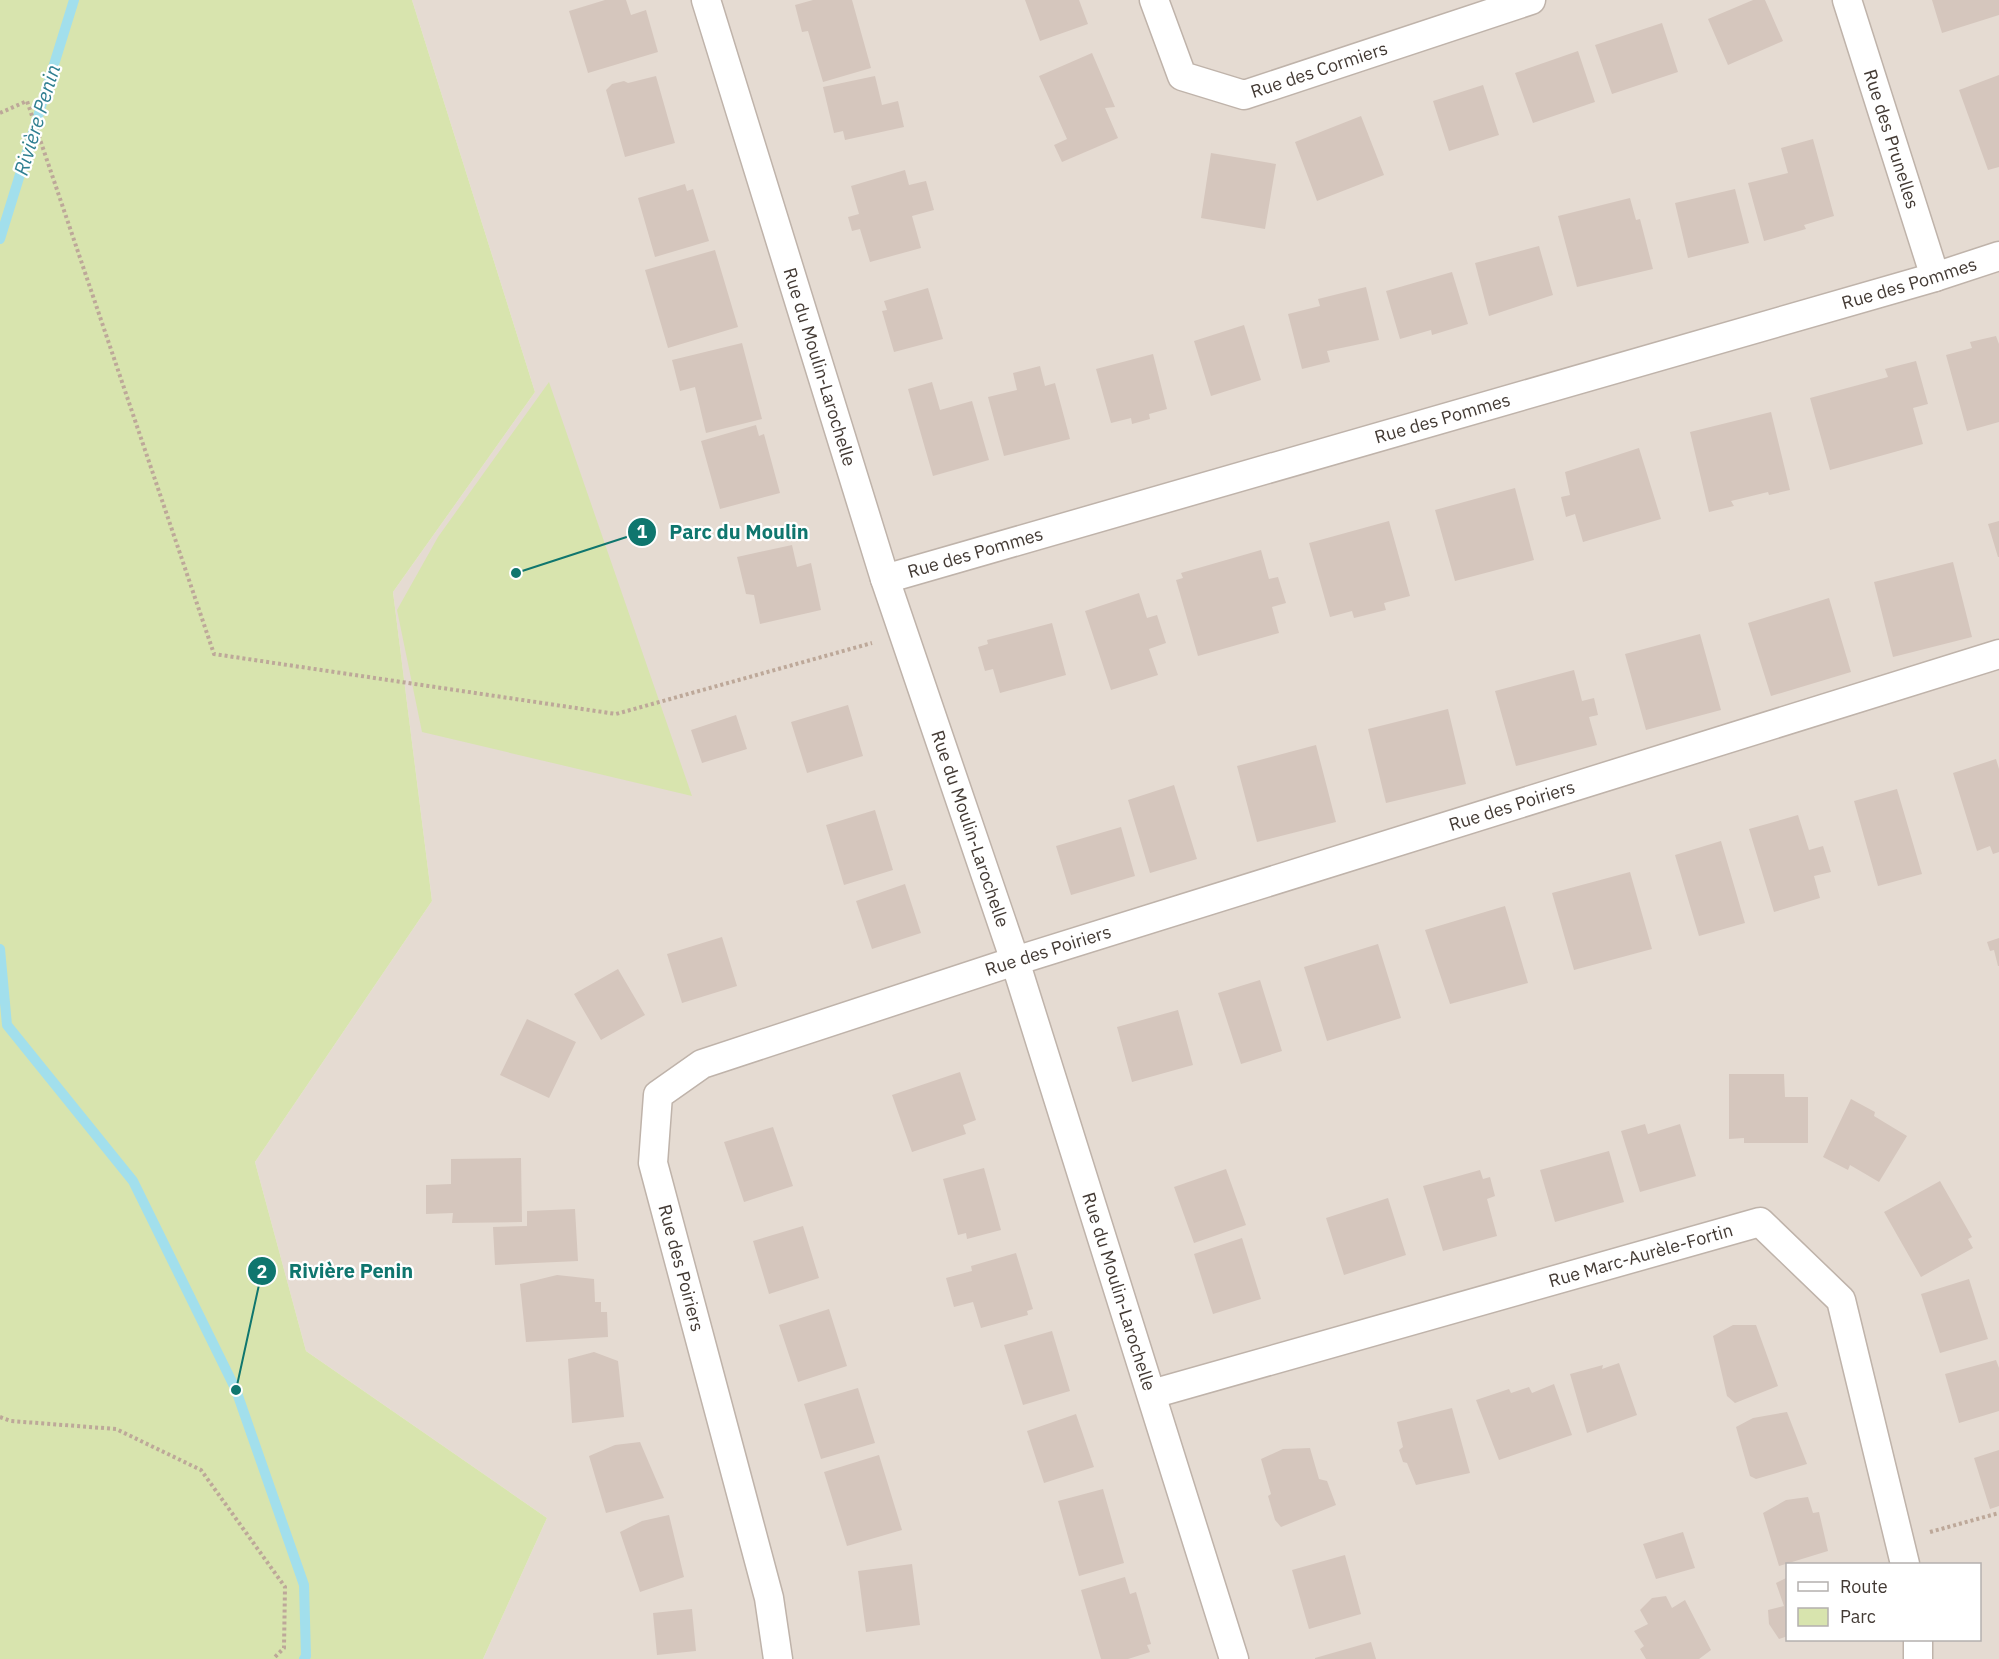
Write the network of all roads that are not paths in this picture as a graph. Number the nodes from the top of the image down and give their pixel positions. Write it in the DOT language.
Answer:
graph roads {
  1 [pos="706,0"];
  2 [pos="1154,0"];
  3 [pos="1531,0"];
  4 [pos="1847,0"];
  5 [pos="1999,256"];
  6 [pos="1935,278"];
  7 [pos="885,579"];
  8 [pos="1999,654"];
  9 [pos="1015,961"];
  10 [pos="1152,1394"];
  11 [pos="1902,1553"];
  12 [pos="1918,1641"];
  13 [pos="778,1659"];
  14 [pos="1234,1659"];
  15 [pos="1918,1659"];
  1 -- 7 [label="street, Rue du Moulin-Larochelle"];
  2 -- 3 [label="street, Rue des Cormiers"];
  4 -- 6 [label="street, Rue des Prunelles"];
  5 -- 6 [label="street, Rue des Pommes"];
  6 -- 7 [label="street, Rue des Pommes"];
  7 -- 9 [label="street, Rue du Moulin-Larochelle"];
  8 -- 9 [label="street, Rue des Poiriers"];
  9 -- 10 [label="street, Rue du Moulin-Larochelle"];
  9 -- 13 [label="street, Rue des Poiriers"];
  10 -- 11 [label="street, Rue Marc-Aurèle-Fortin"];
  10 -- 14 [label="street, Rue du Moulin-Larochelle"];
  12 -- 15 [label="street"];
}
